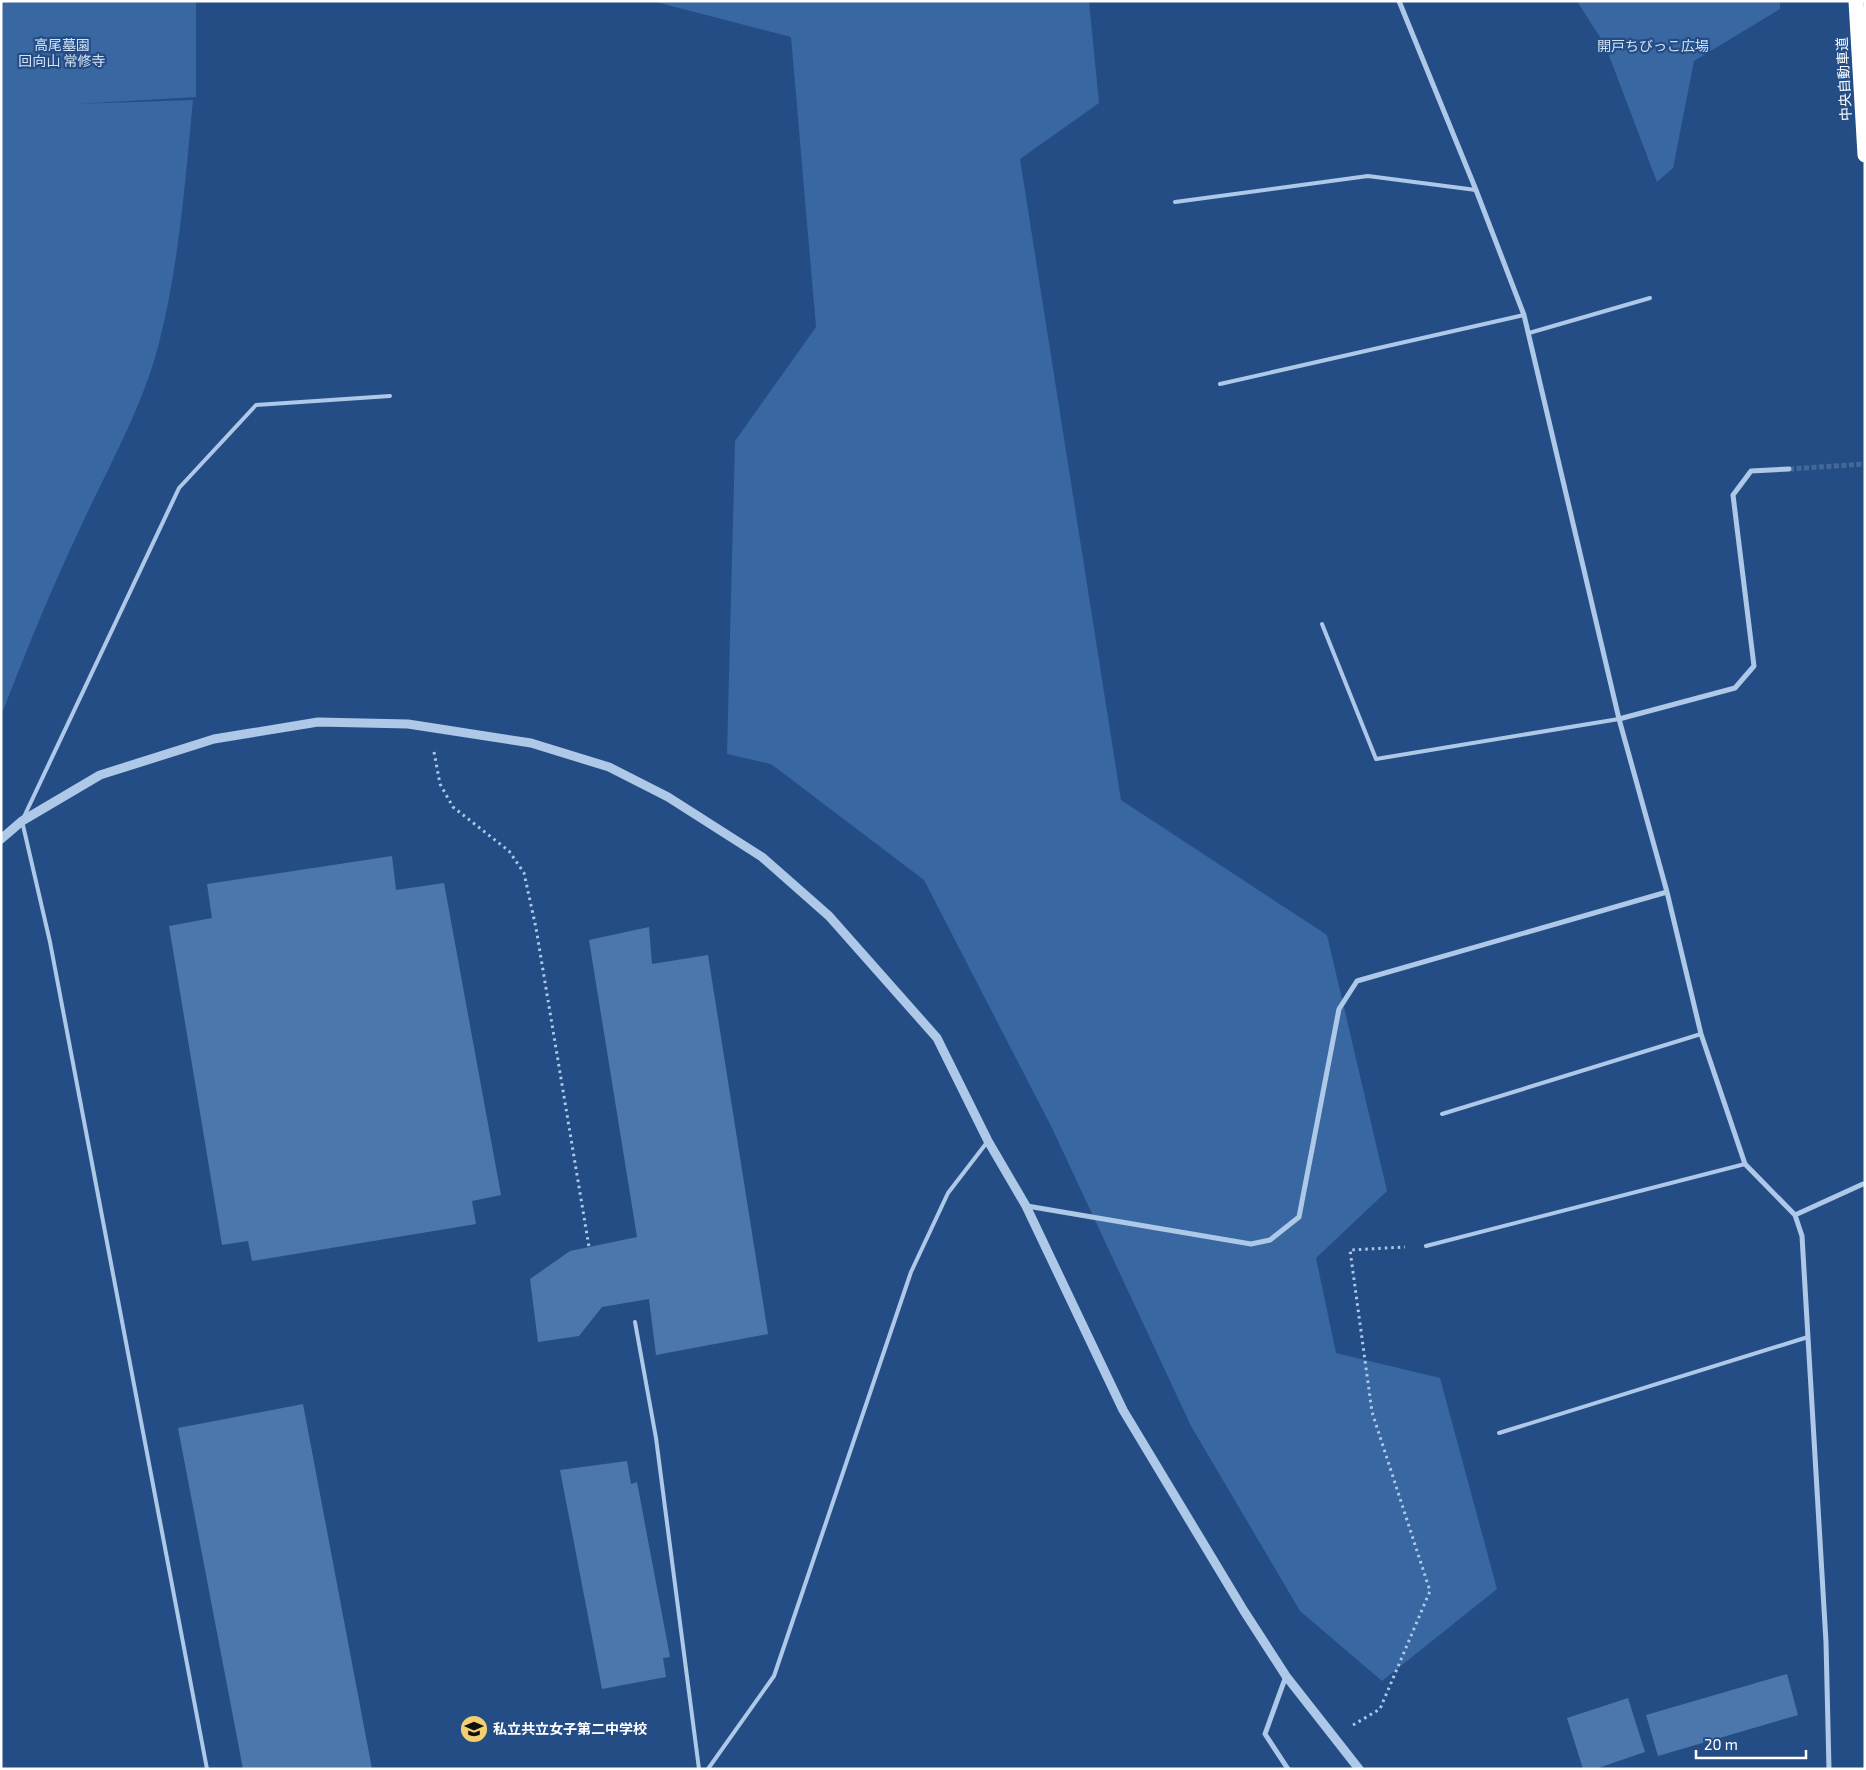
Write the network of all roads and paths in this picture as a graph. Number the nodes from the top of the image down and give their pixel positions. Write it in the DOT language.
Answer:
graph roads {
  1 [pos="1399,1"];
  2 [pos="1856,1"];
  3 [pos="1865,155"];
  4 [pos="1476,190"];
  5 [pos="1175,202"];
  6 [pos="1650,298"];
  7 [pos="1524,316"];
  8 [pos="1529,333"];
  9 [pos="1220,384"];
  10 [pos="390,396"];
  11 [pos="1789,469"];
  12 [pos="1322,624"];
  13 [pos="1619,719"];
  14 [pos="435,728"];
  15 [pos="22,821"];
  16 [pos="1,839"];
  17 [pos="1667,892"];
  18 [pos="1702,1034"];
  19 [pos="1442,1114"];
  20 [pos="988,1142"];
  21 [pos="1745,1164"];
  22 [pos="1863,1184"];
  23 [pos="1026,1206"];
  24 [pos="1795,1215"];
  25 [pos="1426,1246"];
  26 [pos="589,1247"];
  27 [pos="635,1322"];
  28 [pos="1808,1337"];
  29 [pos="1499,1433"];
  30 [pos="1286,1676"];
  31 [pos="1332,1737"];
  32 [pos="207,1769"];
  33 [pos="699,1769"];
  34 [pos="708,1769"];
  35 [pos="1288,1769"];
  36 [pos="1359,1769"];
  37 [pos="1828,1769"];
  1 -- 4 [label="street"];
  2 -- 3 [label="highway, 中央自動車道"];
  4 -- 5 [label="lane"];
  4 -- 7 [label="street"];
  6 -- 8 [label="lane"];
  7 -- 8 [label="street"];
  7 -- 9 [label="lane"];
  8 -- 13 [label="street"];
  10 -- 15 [label="lane"];
  11 -- 13 [label="street"];
  12 -- 13 [label="lane"];
  13 -- 17 [label="street"];
  14 -- 15 [label="street"];
  14 -- 20 [label="street"];
  14 -- 26 [label="path"];
  15 -- 16 [label="street"];
  15 -- 32 [label="lane"];
  17 -- 18 [label="street"];
  17 -- 23 [label="street"];
  18 -- 19 [label="lane"];
  18 -- 21 [label="street"];
  20 -- 23 [label="street"];
  20 -- 34 [label="lane"];
  21 -- 24 [label="street"];
  21 -- 25 [label="lane"];
  22 -- 24 [label="street"];
  23 -- 30 [label="street"];
  24 -- 28 [label="street"];
  25 -- 31 [label="path"];
  27 -- 33 [label="lane"];
  28 -- 29 [label="lane"];
  28 -- 37 [label="street"];
  30 -- 31 [label="street"];
  30 -- 35 [label="street"];
  31 -- 36 [label="street"];
}
